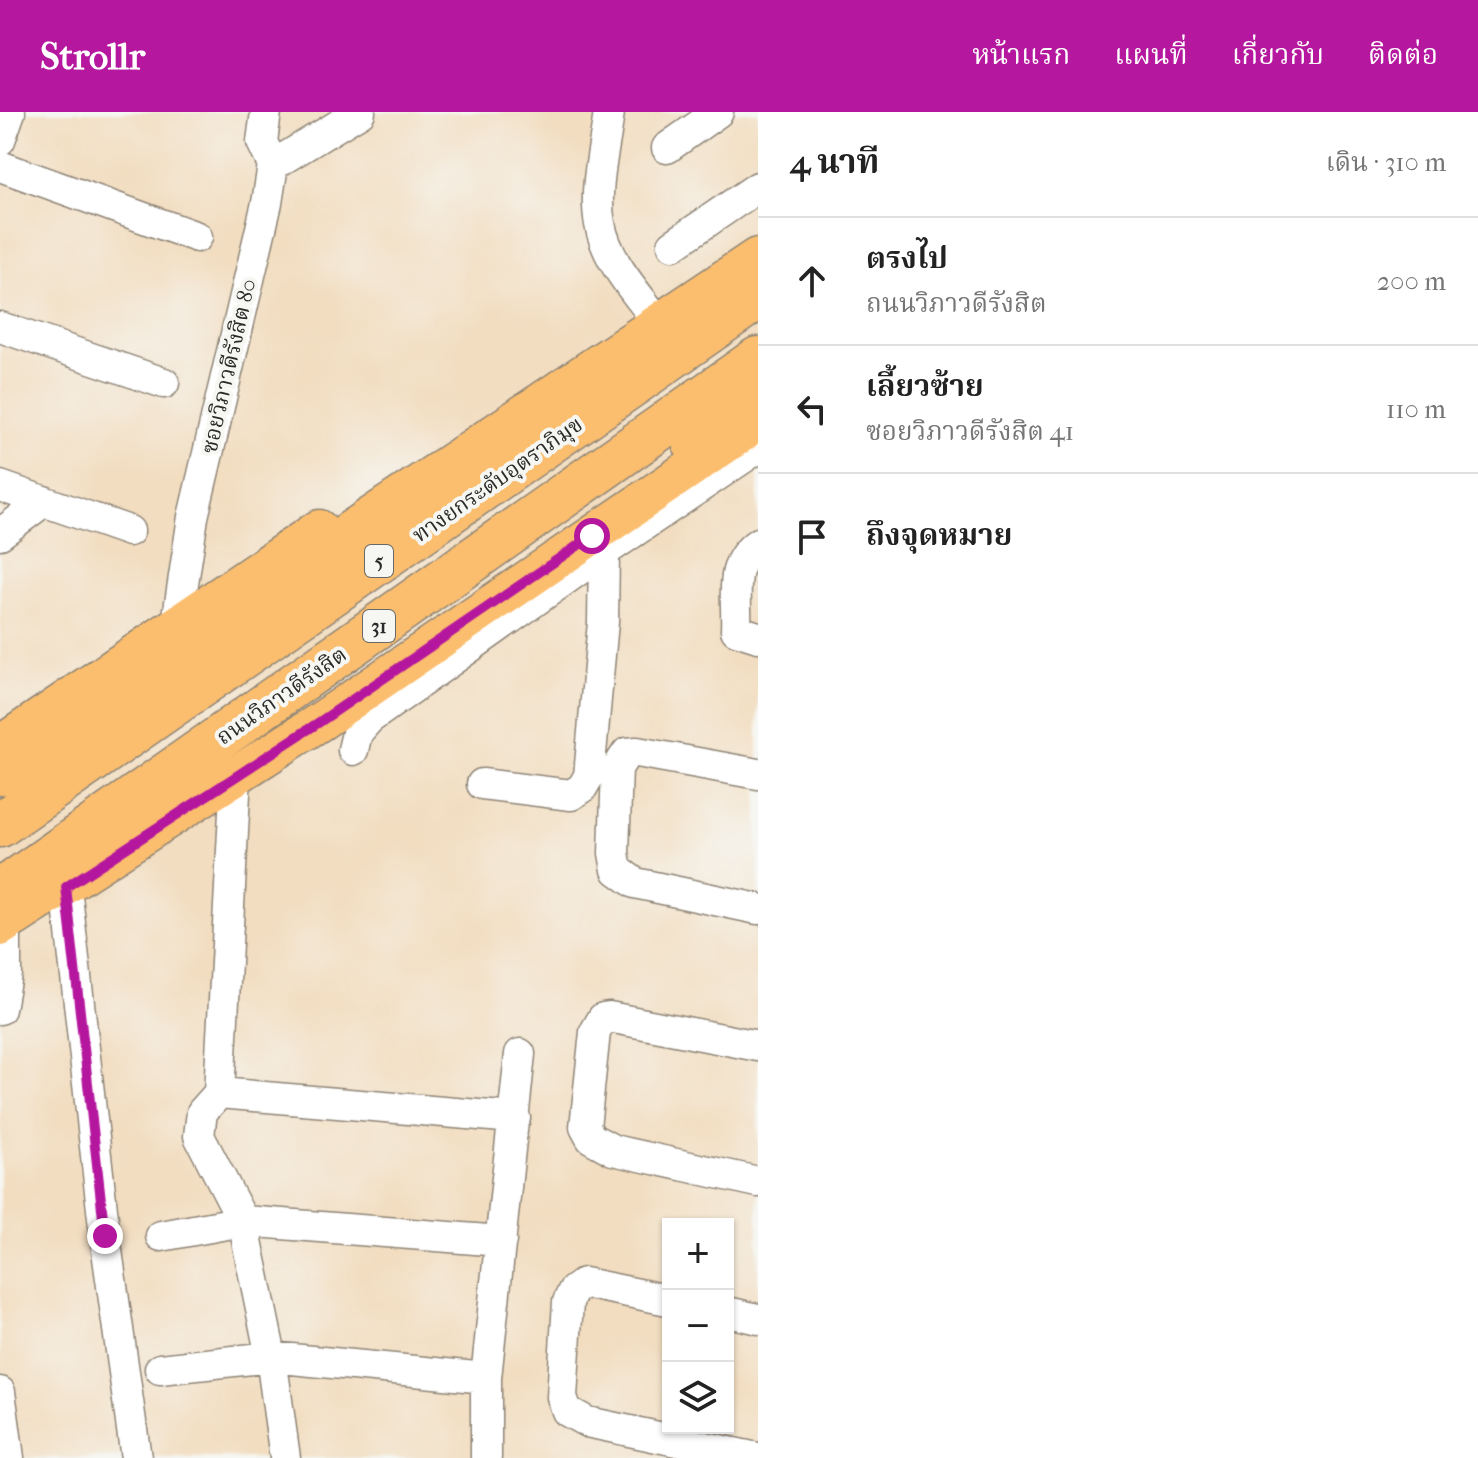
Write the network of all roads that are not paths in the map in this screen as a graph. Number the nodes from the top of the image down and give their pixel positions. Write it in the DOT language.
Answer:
graph roads {
  1 [pos="10,112"];
  2 [pos="266,112"];
  3 [pos="360,112"];
  4 [pos="609,112"];
  5 [pos="718,112"];
  6 [pos="0,140"];
  7 [pos="667,148"];
  8 [pos="273,165"];
  9 [pos="0,166"];
  10 [pos="758,187"];
  11 [pos="197,237"];
  12 [pos="758,237"];
  13 [pos="673,245"];
  14 [pos="758,260"];
  15 [pos="758,279"];
  16 [pos="758,297"];
  17 [pos="649,310"];
  18 [pos="0,327"];
  19 [pos="758,339"];
  20 [pos="758,359"];
  21 [pos="164,383"];
  22 [pos="758,397"];
  23 [pos="758,421"];
  24 [pos="758,448"];
  25 [pos="0,486"];
  26 [pos="44,501"];
  27 [pos="129,531"];
  28 [pos="0,534"];
  29 [pos="758,543"];
  30 [pos="604,552"];
  31 [pos="177,623"];
  32 [pos="758,637"];
  33 [pos="0,745"];
  34 [pos="353,750"];
  35 [pos="238,760"];
  36 [pos="0,773"];
  37 [pos="758,774"];
  38 [pos="482,784"];
  39 [pos="0,799"];
  40 [pos="0,825"];
  41 [pos="0,863"];
  42 [pos="66,887"];
  43 [pos="758,909"];
  44 [pos="2,911"];
  45 [pos="0,1009"];
  46 [pos="758,1046"];
  47 [pos="520,1054"];
  48 [pos="219,1093"];
  49 [pos="515,1118"];
  50 [pos="758,1182"];
  51 [pos="243,1221"];
  52 [pos="161,1236"];
  53 [pos="501,1241"];
  54 [pos="662,1299"];
  55 [pos="734,1313"];
  56 [pos="758,1319"];
  57 [pos="271,1357"];
  58 [pos="160,1369"];
  59 [pos="486,1378"];
  60 [pos="0,1392"];
  61 [pos="9,1458"];
  62 [pos="136,1458"];
  63 [pos="285,1458"];
  64 [pos="486,1458"];
  65 [pos="757,1458"];
  1 -- 6 [label="street"];
  2 -- 8 [label="street, ซอยวิภาวดีรังสิต 80"];
  3 -- 8 [label="street"];
  4 -- 17 [label="street"];
  5 -- 7 [label="street"];
  8 -- 31 [label="street, ซอยวิภาวดีรังสิต 80"];
  9 -- 11 [label="street"];
  10 -- 13 [label="street"];
  12 -- 17 [label="main road"];
  14 -- 36 [label="highway, 5"];
  15 -- 39 [label="highway"];
  16 -- 40 [label="highway, ทางยกระดับอุตราภิมุข / 5"];
  17 -- 31 [label="main road"];
  18 -- 21 [label="street"];
  19 -- 41 [label="highway, ทางยกระดับอุตราภิมุข / 5"];
  20 -- 44 [label="highway, ถนนวิภาวดีรังสิต / 31"];
  22 -- 35 [label="highway, 31"];
  23 -- 35 [label="main road, ถนนวิภาวดีรังสิต / 31"];
  24 -- 30 [label="street"];
  25 -- 26 [label="street"];
  26 -- 27 [label="street"];
  26 -- 28 [label="street"];
  29 -- 32 [label="street"];
  30 -- 34 [label="street"];
  30 -- 38 [label="street"];
  31 -- 33 [label="main road"];
  35 -- 42 [label="main road, ถนนวิภาวดีรังสิต / 31"];
  35 -- 44 [label="highway, 31"];
  35 -- 48 [label="street"];
  37 -- 43 [label="street"];
  42 -- 44 [label="main road, ถนนวิภาวดีรังสิต / 31"];
  42 -- 62 [label="street"];
  44 -- 45 [label="street"];
  46 -- 50 [label="street"];
  47 -- 49 [label="street"];
  48 -- 49 [label="street"];
  48 -- 51 [label="street"];
  49 -- 53 [label="street"];
  51 -- 52 [label="street"];
  51 -- 53 [label="street"];
  51 -- 57 [label="street"];
  53 -- 59 [label="street"];
  54 -- 65 [label="street"];
  55 -- 56 [label="street"];
  57 -- 58 [label="street"];
  57 -- 59 [label="street"];
  57 -- 63 [label="street"];
  59 -- 64 [label="street"];
  60 -- 61 [label="street"];
}
